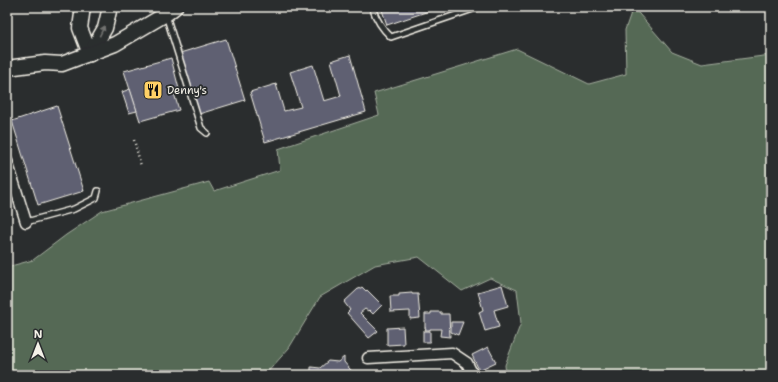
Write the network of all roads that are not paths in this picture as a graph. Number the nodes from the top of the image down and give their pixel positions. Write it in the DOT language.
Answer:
graph roads {
  1 [pos="83,7"];
  2 [pos="110,7"];
  3 [pos="372,7"];
  4 [pos="479,7"];
  5 [pos="171,10"];
  6 [pos="90,54"];
  7 [pos="7,68"];
  8 [pos="207,133"];
  9 [pos="7,162"];
  10 [pos="98,190"];
  11 [pos="11,191"];
  12 [pos="26,222"];
  13 [pos="368,358"];
  14 [pos="473,375"];
  1 -- 6 [label="street"];
  6 -- 2 [label="street, one-way"];
  3 -- 4 [label="lane"];
  5 -- 6 [label="street"];
  5 -- 8 [label="lane"];
  6 -- 7 [label="street"];
  9 -- 11 [label="street"];
  10 -- 12 [label="lane"];
  11 -- 12 [label="street"];
  13 -- 14 [label="street"];
}
